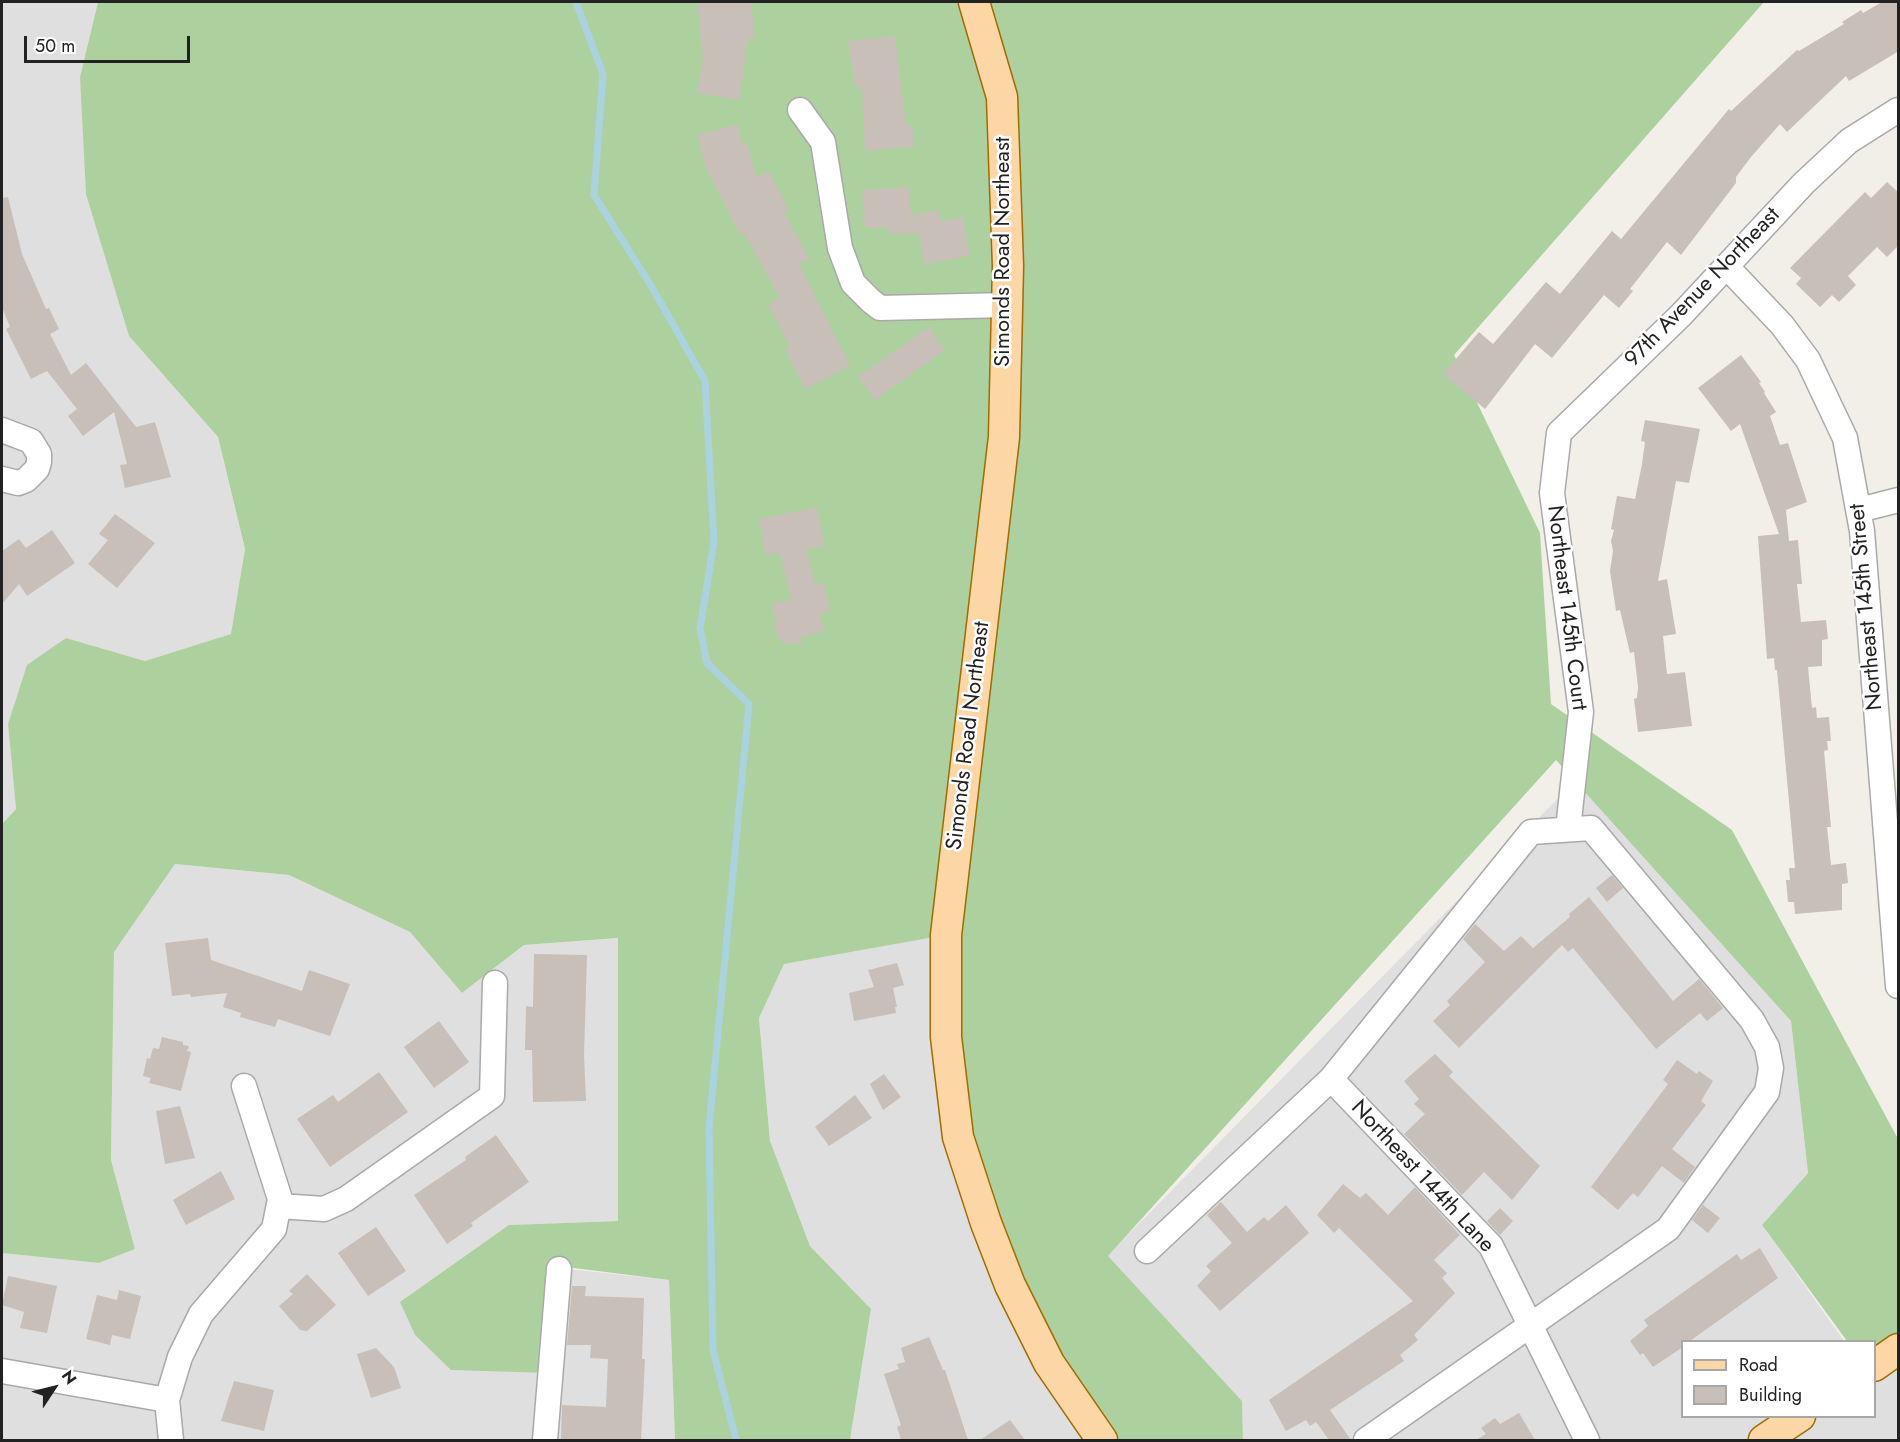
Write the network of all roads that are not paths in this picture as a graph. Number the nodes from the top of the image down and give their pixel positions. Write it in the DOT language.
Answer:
graph roads {
  1 [pos="974,2"];
  2 [pos="800,110"];
  3 [pos="1899,110"];
  4 [pos="1728,267"];
  5 [pos="1007,305"];
  6 [pos="2,430"];
  7 [pos="2,479"];
  8 [pos="1552,493"];
  9 [pos="1899,500"];
  10 [pos="1859,510"];
  11 [pos="1891,786"];
  12 [pos="1569,829"];
  13 [pos="495,983"];
  14 [pos="1899,986"];
  15 [pos="1331,1079"];
  16 [pos="244,1086"];
  17 [pos="279,1206"];
  18 [pos="1147,1251"];
  19 [pos="558,1269"];
  20 [pos="1530,1323"];
  21 [pos="1899,1349"];
  22 [pos="1876,1365"];
  23 [pos="2,1371"];
  24 [pos="167,1400"];
  25 [pos="1797,1418"];
  26 [pos="171,1440"];
  27 [pos="545,1440"];
  28 [pos="1102,1440"];
  29 [pos="1366,1440"];
  30 [pos="1587,1440"];
  31 [pos="1764,1440"];
  1 -- 5 [label="main road, Simonds Road Northeast"];
  2 -- 5 [label="street"];
  3 -- 4 [label="street, 97th Avenue Northeast"];
  4 -- 8 [label="street, 97th Avenue Northeast"];
  4 -- 10 [label="street, Northeast 145th Street"];
  5 -- 28 [label="main road, Simonds Road Northeast"];
  6 -- 7 [label="street"];
  8 -- 12 [label="street, Northeast 145th Court"];
  9 -- 10 [label="street"];
  10 -- 11 [label="street, Northeast 145th Street"];
  11 -- 14 [label="street, Northeast 145th Street"];
  12 -- 15 [label="street"];
  12 -- 20 [label="street"];
  13 -- 17 [label="street"];
  15 -- 18 [label="street"];
  15 -- 20 [label="street, Northeast 144th Lane"];
  16 -- 17 [label="street"];
  17 -- 24 [label="street"];
  19 -- 27 [label="street"];
  20 -- 29 [label="street"];
  20 -- 30 [label="street, Northeast 144th Lane"];
  21 -- 22 [label="main road"];
  23 -- 24 [label="street"];
  24 -- 26 [label="street"];
  25 -- 31 [label="main road"];
}
